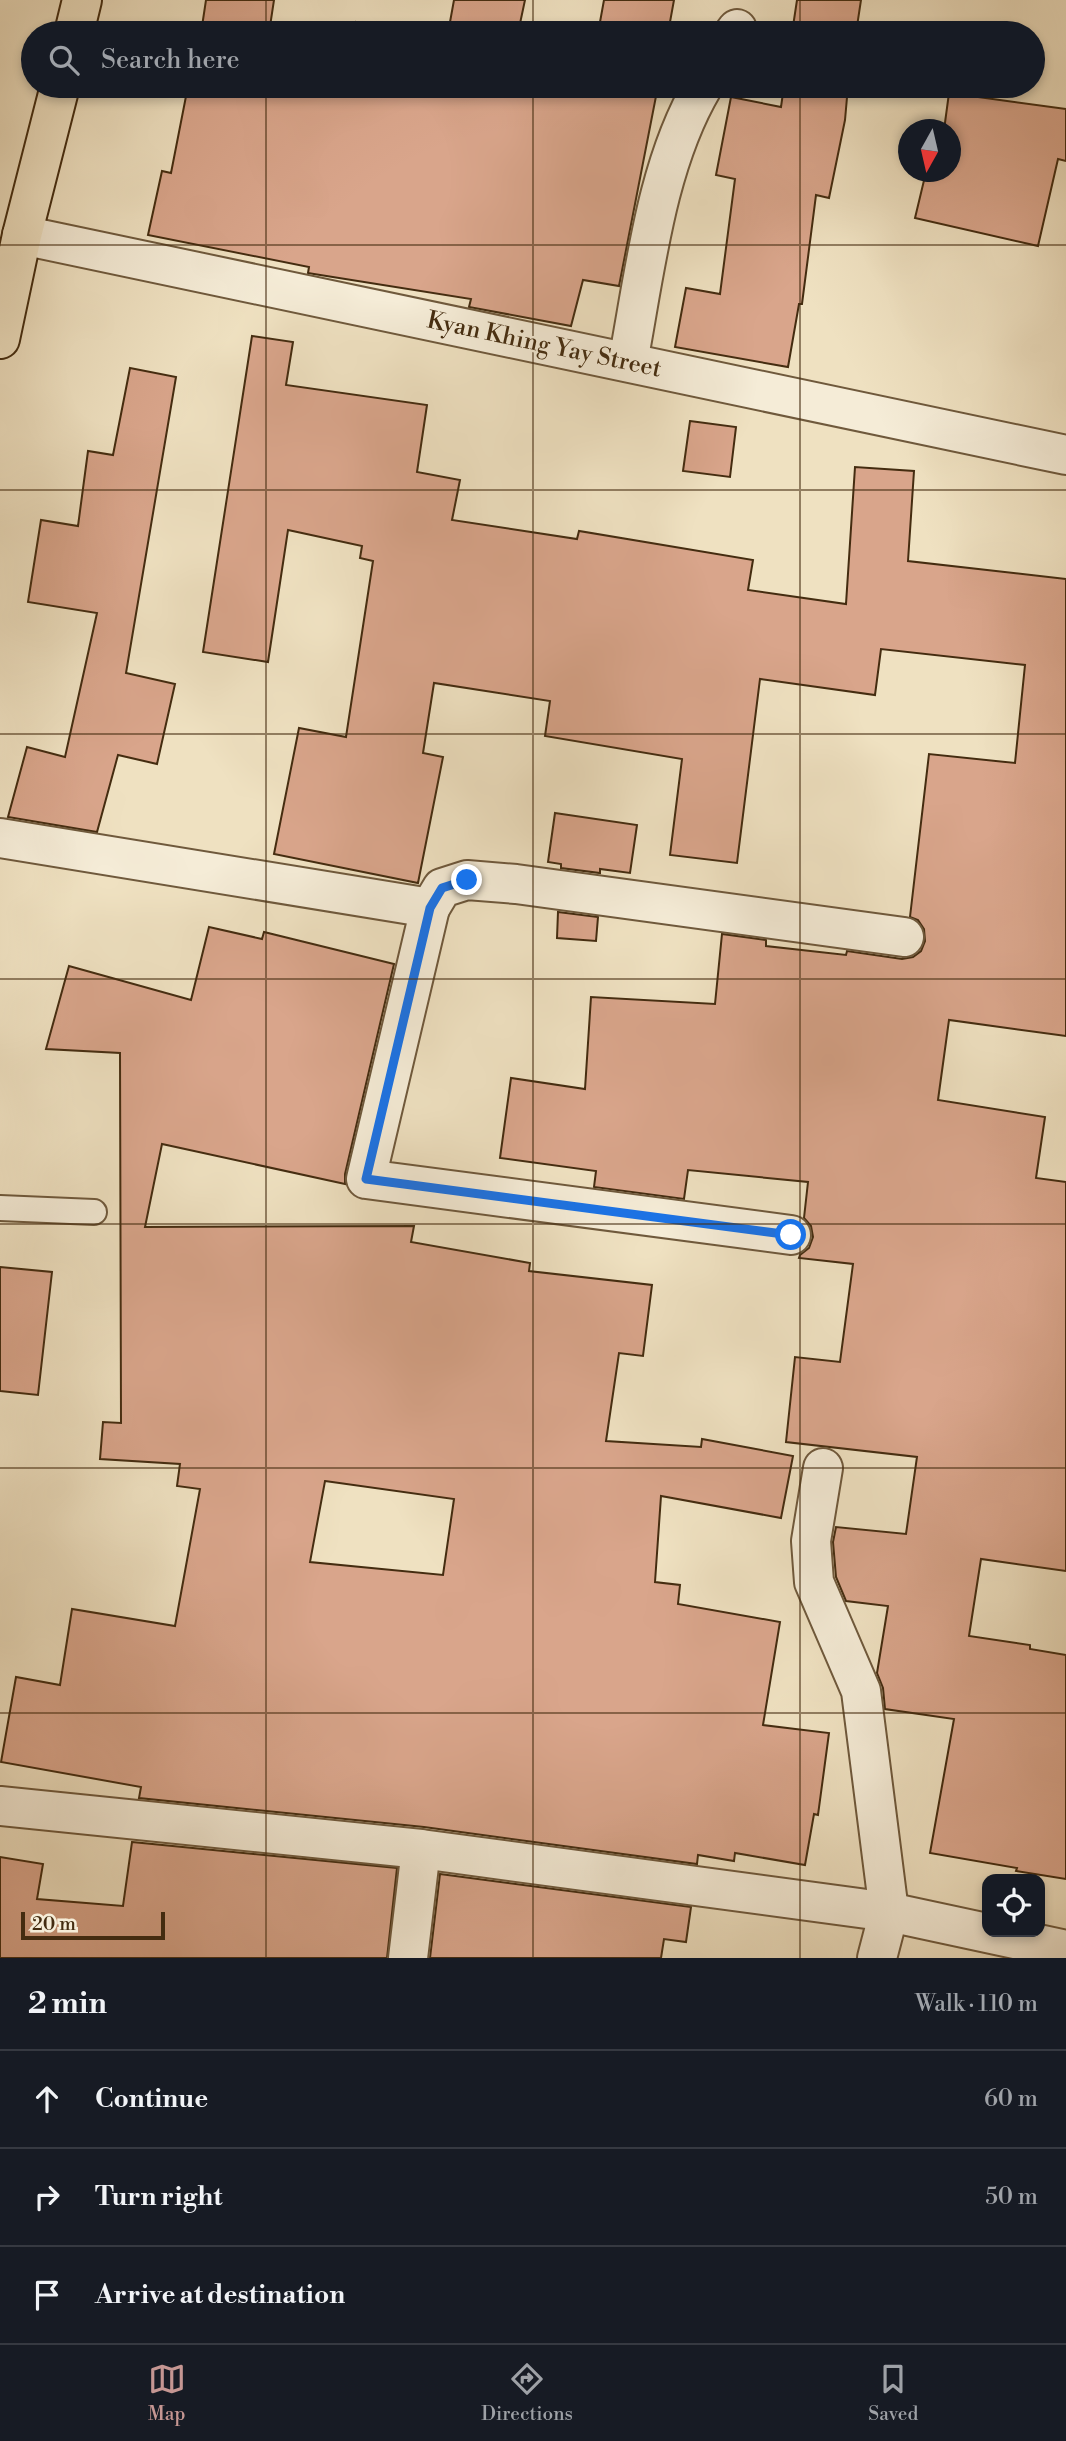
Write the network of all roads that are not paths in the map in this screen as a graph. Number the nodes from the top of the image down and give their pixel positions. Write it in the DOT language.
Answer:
graph roads {
  1 [pos="82,0"];
  2 [pos="77,21"];
  3 [pos="57,98"];
  4 [pos="696,98"];
  5 [pos="22,235"];
  6 [pos="0,339"];
  7 [pos="628,362"];
  8 [pos="1066,455"];
  9 [pos="0,838"];
  10 [pos="430,908"];
  11 [pos="904,937"];
  12 [pos="0,1208"];
  13 [pos="94,1212"];
  14 [pos="791,1235"];
  15 [pos="822,1468"];
  16 [pos="0,1806"];
  17 [pos="421,1849"];
  18 [pos="889,1912"];
  19 [pos="1066,1950"];
  20 [pos="408,1958"];
  21 [pos="877,1958"];
  1 -- 2 [label="highway"];
  3 -- 5 [label="highway"];
  4 -- 7 [label="street"];
  5 -- 6 [label="highway"];
  5 -- 7 [label="street, Kyan Khing Yay Street"];
  7 -- 8 [label="street, Kyan Khing Yay Street"];
  9 -- 10 [label="street"];
  10 -- 11 [label="street"];
  10 -- 14 [label="street"];
  12 -- 13 [label="lane"];
  15 -- 18 [label="street"];
  16 -- 17 [label="street"];
  17 -- 18 [label="street"];
  17 -- 20 [label="street"];
  18 -- 19 [label="street"];
  18 -- 21 [label="street"];
}
